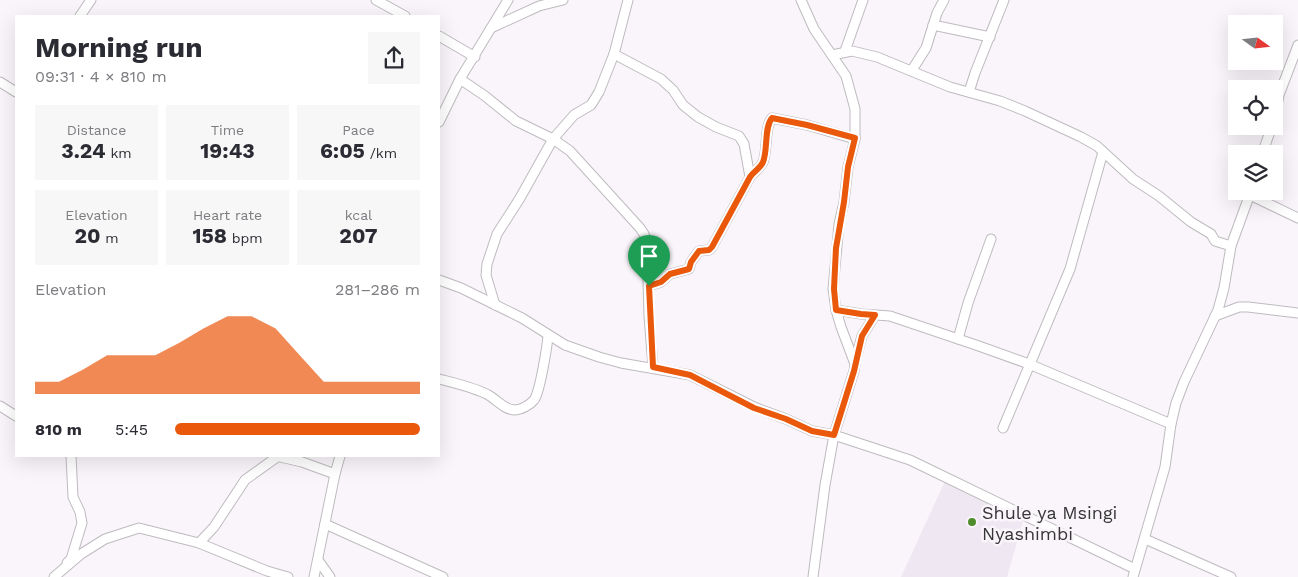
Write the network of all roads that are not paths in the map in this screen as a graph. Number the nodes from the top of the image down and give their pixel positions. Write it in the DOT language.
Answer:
graph roads {
  1 [pos="91,0"];
  2 [pos="376,0"];
  3 [pos="508,0"];
  4 [pos="564,0"];
  5 [pos="628,0"];
  6 [pos="801,0"];
  7 [pos="863,0"];
  8 [pos="944,0"];
  9 [pos="1004,0"];
  10 [pos="81,15"];
  11 [pos="403,15"];
  12 [pos="933,25"];
  13 [pos="491,28"];
  14 [pos="440,37"];
  15 [pos="990,37"];
  16 [pos="1298,45"];
  17 [pos="844,51"];
  18 [pos="614,54"];
  19 [pos="832,55"];
  20 [pos="475,57"];
  21 [pos="1295,61"];
  22 [pos="912,70"];
  23 [pos="460,79"];
  24 [pos="0,82"];
  25 [pos="1283,86"];
  26 [pos="15,91"];
  27 [pos="969,92"];
  28 [pos="440,120"];
  29 [pos="855,138"];
  30 [pos="553,139"];
  31 [pos="1103,152"];
  32 [pos="750,177"];
  33 [pos="1247,200"];
  34 [pos="1263,200"];
  35 [pos="1298,218"];
  36 [pos="991,239"];
  37 [pos="1230,246"];
  38 [pos="440,280"];
  39 [pos="649,286"];
  40 [pos="495,305"];
  41 [pos="836,310"];
  42 [pos="1298,313"];
  43 [pos="875,315"];
  44 [pos="1215,316"];
  45 [pos="548,336"];
  46 [pos="958,339"];
  47 [pos="855,364"];
  48 [pos="1029,364"];
  49 [pos="653,367"];
  50 [pos="440,379"];
  51 [pos="0,406"];
  52 [pos="15,415"];
  53 [pos="1171,424"];
  54 [pos="1003,428"];
  55 [pos="834,435"];
  56 [pos="64,457"];
  57 [pos="71,457"];
  58 [pos="277,457"];
  59 [pos="340,457"];
  60 [pos="71,467"];
  61 [pos="335,474"];
  62 [pos="325,524"];
  63 [pos="1145,539"];
  64 [pos="199,542"];
  65 [pos="318,560"];
  66 [pos="1134,573"];
  67 [pos="54,577"];
  68 [pos="288,577"];
  69 [pos="314,577"];
  70 [pos="330,577"];
  71 [pos="443,577"];
  72 [pos="813,577"];
  73 [pos="1231,577"];
  1 -- 10 [label="street"];
  2 -- 11 [label="street"];
  3 -- 13 [label="street"];
  4 -- 13 [label="street"];
  5 -- 18 [label="street"];
  6 -- 19 [label="street"];
  7 -- 17 [label="street"];
  8 -- 12 [label="street"];
  9 -- 15 [label="street"];
  12 -- 15 [label="street"];
  12 -- 22 [label="street"];
  13 -- 20 [label="street"];
  14 -- 20 [label="street"];
  15 -- 27 [label="street"];
  16 -- 21 [label="street"];
  17 -- 19 [label="street"];
  17 -- 22 [label="street"];
  18 -- 30 [label="street"];
  18 -- 32 [label="street"];
  19 -- 29 [label="street"];
  20 -- 23 [label="street"];
  21 -- 25 [label="street"];
  22 -- 27 [label="street"];
  23 -- 28 [label="street"];
  23 -- 30 [label="street"];
  24 -- 26 [label="street"];
  27 -- 31 [label="street"];
  29 -- 32 [label="street"];
  29 -- 41 [label="street"];
  30 -- 39 [label="street"];
  30 -- 40 [label="street"];
  31 -- 37 [label="street"];
  31 -- 48 [label="street"];
  32 -- 39 [label="street"];
  33 -- 37 [label="street"];
  34 -- 35 [label="street"];
  36 -- 46 [label="street"];
  37 -- 44 [label="street"];
  38 -- 40 [label="street"];
  39 -- 49 [label="street"];
  40 -- 45 [label="street"];
  41 -- 43 [label="street"];
  41 -- 47 [label="street"];
  42 -- 44 [label="street"];
  43 -- 46 [label="street"];
  43 -- 47 [label="street"];
  44 -- 53 [label="street"];
  45 -- 49 [label="street"];
  45 -- 50 [label="street"];
  46 -- 48 [label="street"];
  47 -- 55 [label="street"];
  48 -- 53 [label="street"];
  48 -- 54 [label="street"];
  49 -- 55 [label="street"];
  51 -- 52 [label="street"];
  53 -- 63 [label="street"];
  55 -- 66 [label="street"];
  55 -- 72 [label="street"];
  56 -- 60 [label="street"];
  57 -- 60 [label="street"];
  58 -- 61 [label="street"];
  58 -- 64 [label="street"];
  59 -- 61 [label="street"];
  60 -- 67 [label="street"];
  61 -- 62 [label="street"];
  62 -- 65 [label="street"];
  62 -- 71 [label="street"];
  63 -- 66 [label="street"];
  63 -- 73 [label="street"];
  64 -- 67 [label="street"];
  64 -- 68 [label="street"];
  65 -- 69 [label="street"];
  65 -- 70 [label="street"];
}
